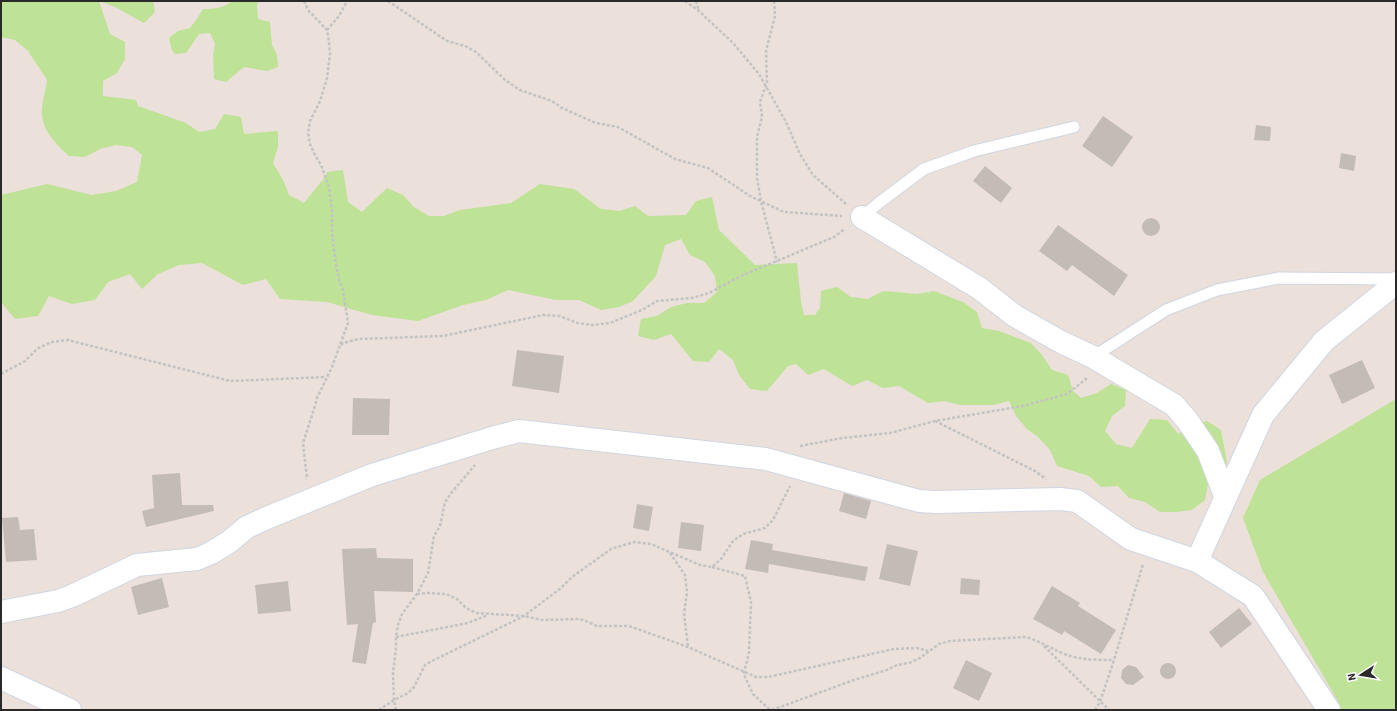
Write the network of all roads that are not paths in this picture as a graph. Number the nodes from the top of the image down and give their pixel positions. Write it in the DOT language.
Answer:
graph roads {
  1 [pos="1074,127"];
  2 [pos="862,217"];
  3 [pos="1396,279"];
  4 [pos="1396,283"];
  5 [pos="1093,356"];
  6 [pos="1225,496"];
  7 [pos="1197,560"];
  8 [pos="1,612"];
  9 [pos="1,678"];
  10 [pos="70,710"];
  11 [pos="1329,710"];
  1 -- 2 [label="lane"];
  2 -- 5 [label="street"];
  3 -- 5 [label="lane"];
  4 -- 6 [label="street"];
  5 -- 6 [label="street"];
  6 -- 7 [label="street"];
  7 -- 8 [label="street"];
  7 -- 11 [label="street"];
  9 -- 10 [label="street"];
}
